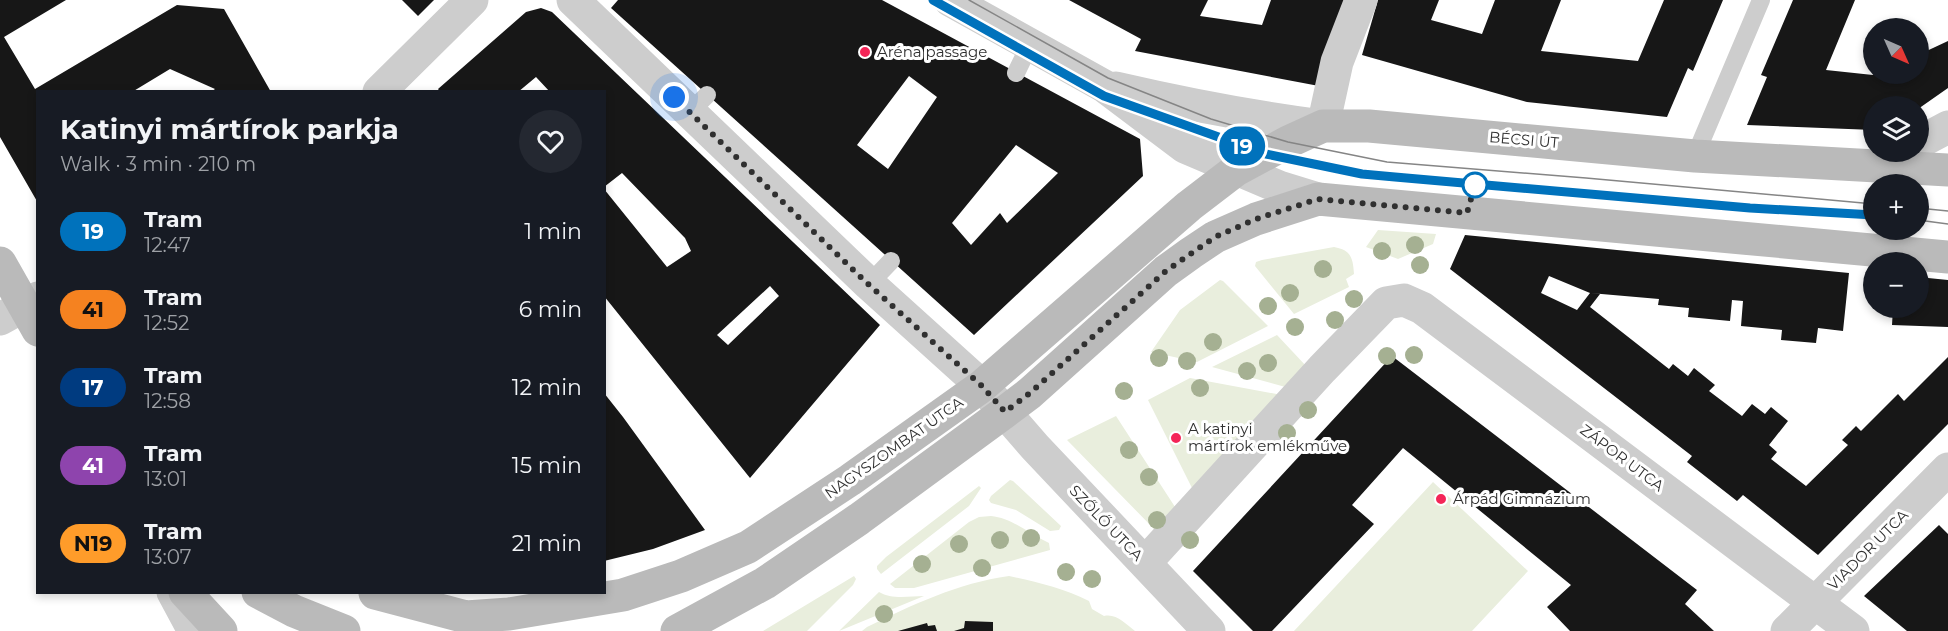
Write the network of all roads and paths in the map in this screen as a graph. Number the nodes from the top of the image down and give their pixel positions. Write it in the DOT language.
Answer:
graph roads {
  1 [pos="472,0"];
  2 [pos="573,0"];
  3 [pos="950,0"];
  4 [pos="1361,0"];
  5 [pos="1761,0"];
  6 [pos="1104,86"];
  7 [pos="381,90"];
  8 [pos="1323,126"];
  9 [pos="1948,127"];
  10 [pos="1929,136"];
  11 [pos="1185,147"];
  12 [pos="1695,156"];
  13 [pos="1863,158"];
  14 [pos="1911,162"];
  15 [pos="1236,170"];
  16 [pos="1948,170"];
  17 [pos="1318,199"];
  18 [pos="1189,206"];
  19 [pos="1948,257"];
  20 [pos="891,261"];
  21 [pos="0,263"];
  22 [pos="868,284"];
  23 [pos="25,313"];
  24 [pos="982,386"];
  25 [pos="1005,412"];
  26 [pos="1948,469"];
  27 [pos="1145,563"];
  28 [pos="175,594"];
  29 [pos="187,594"];
  30 [pos="262,594"];
  31 [pos="377,594"];
  32 [pos="379,594"];
  33 [pos="1816,603"];
  34 [pos="680,630"];
  35 [pos="194,631"];
  36 [pos="221,631"];
  37 [pos="344,631"];
  38 [pos="425,631"];
  39 [pos="1209,631"];
  40 [pos="1787,631"];
  41 [pos="1853,631"];
  1 -- 7 [label="street"];
  2 -- 22 [label="street, SZŐLŐ UTCA"];
  3 -- 6 [label="street, BÉCSI ÚT"];
  4 -- 8 [label="street"];
  5 -- 12 [label="lane"];
  6 -- 8 [label="street, BÉCSI ÚT"];
  6 -- 11 [label="street, BÉCSI ÚT"];
  8 -- 12 [label="main road, BÉCSI ÚT"];
  8 -- 15 [label="main road, NAGYSZOMBAT UTCA"];
  9 -- 10 [label="street"];
  11 -- 15 [label="street, BÉCSI ÚT"];
  11 -- 18 [label="street, BÉCSI ÚT"];
  12 -- 13 [label="main road, BÉCSI ÚT"];
  14 -- 16 [label="main road, BÉCSI ÚT"];
  15 -- 17 [label="street, BÉCSI ÚT"];
  15 -- 18 [label="main road, NAGYSZOMBAT UTCA"];
  17 -- 19 [label="main road, BÉCSI ÚT"];
  17 -- 25 [label="main road"];
  18 -- 24 [label="main road, NAGYSZOMBAT UTCA"];
  20 -- 22 [label="lane"];
  21 -- 23 [label="main road"];
  22 -- 24 [label="street, SZŐLŐ UTCA"];
  24 -- 25 [label="street, SZŐLŐ UTCA"];
  24 -- 32 [label="main road, NAGYSZOMBAT UTCA"];
  25 -- 27 [label="street, SZŐLŐ UTCA"];
  25 -- 34 [label="main road"];
  26 -- 33 [label="street, VIADOR UTCA"];
  27 -- 33 [label="street, ZÁPOR UTCA"];
  27 -- 39 [label="street, SZŐLŐ UTCA"];
  28 -- 35 [label="street"];
  29 -- 36 [label="main road"];
  30 -- 37 [label="main road"];
  31 -- 38 [label="main road"];
  33 -- 40 [label="street, VIADOR UTCA"];
  33 -- 41 [label="street, ZÁPOR UTCA"];
}
